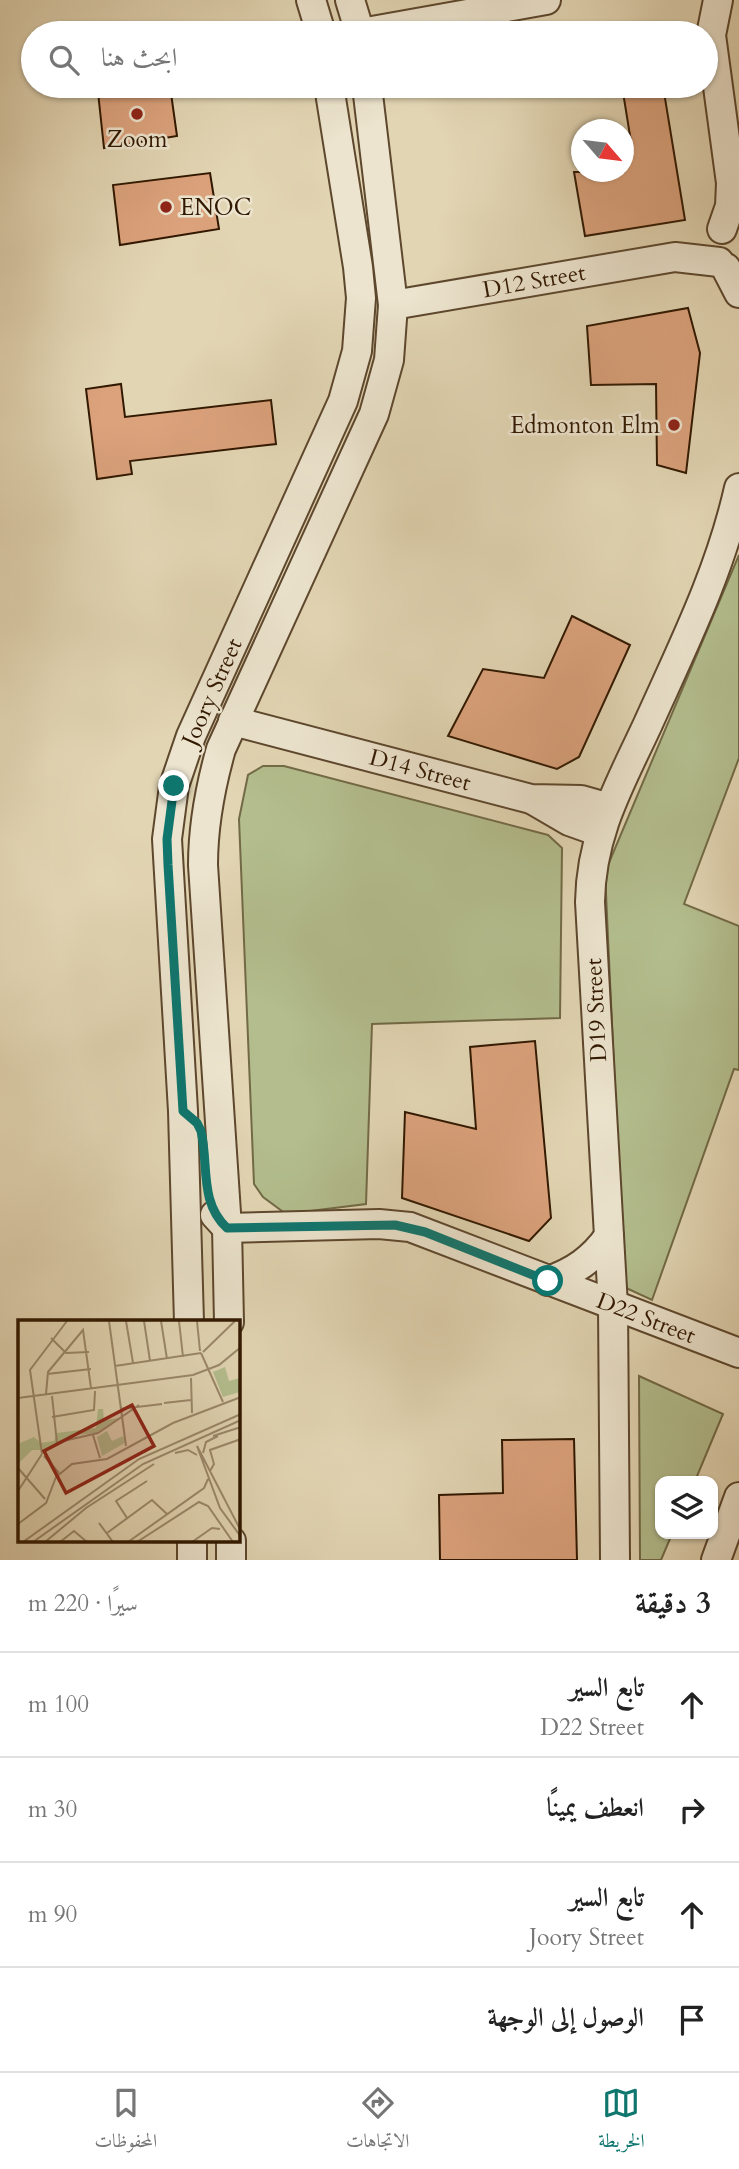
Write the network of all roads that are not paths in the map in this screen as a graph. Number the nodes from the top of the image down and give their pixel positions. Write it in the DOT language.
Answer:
graph roads {
  1 [pos="311,0"];
  2 [pos="350,0"];
  3 [pos="546,0"];
  4 [pos="694,0"];
  5 [pos="718,0"];
  6 [pos="317,21"];
  7 [pos="356,21"];
  8 [pos="428,21"];
  9 [pos="704,21"];
  10 [pos="714,21"];
  11 [pos="718,82"];
  12 [pos="331,98"];
  13 [pos="368,98"];
  14 [pos="735,192"];
  15 [pos="726,228"];
  16 [pos="675,257"];
  17 [pos="731,274"];
  18 [pos="393,304"];
  19 [pos="739,488"];
  20 [pos="233,721"];
  21 [pos="605,820"];
  22 [pos="183,1111"];
  23 [pos="227,1228"];
  24 [pos="609,1236"];
  25 [pos="548,1281"];
  26 [pos="613,1306"];
  27 [pos="189,1320"];
  28 [pos="229,1320"];
  29 [pos="739,1353"];
  30 [pos="739,1497"];
  31 [pos="192,1542"];
  32 [pos="231,1542"];
  33 [pos="192,1560"];
  34 [pos="231,1560"];
  35 [pos="615,1560"];
  36 [pos="716,1560"];
  1 -- 6 [label="street"];
  2 -- 7 [label="street"];
  3 -- 8 [label="street"];
  4 -- 9 [label="street"];
  5 -- 10 [label="street"];
  11 -- 14 [label="street"];
  12 -- 22 [label="street, Joory Street"];
  13 -- 18 [label="street, Joory Street"];
  14 -- 15 [label="street"];
  15 -- 16 [label="street, D12 Street"];
  15 -- 17 [label="street"];
  16 -- 17 [label="street, D12 Street"];
  16 -- 18 [label="street, D12 Street"];
  18 -- 20 [label="street, Joory Street"];
  19 -- 21 [label="street, D19 Street"];
  20 -- 21 [label="street, D14 Street"];
  20 -- 23 [label="street, Joory Street"];
  21 -- 24 [label="street, D19 Street"];
  22 -- 23 [label="street"];
  22 -- 27 [label="street, Joory Street"];
  23 -- 25 [label="street, D22 Street"];
  23 -- 28 [label="street, Joory Street"];
  24 -- 25 [label="street"];
  24 -- 26 [label="street, D19 Street"];
  25 -- 26 [label="street, D22 Street"];
  26 -- 29 [label="street, D22 Street"];
  26 -- 35 [label="street, D19 Street"];
  30 -- 36 [label="street"];
  31 -- 33 [label="street"];
  32 -- 34 [label="street"];
}
